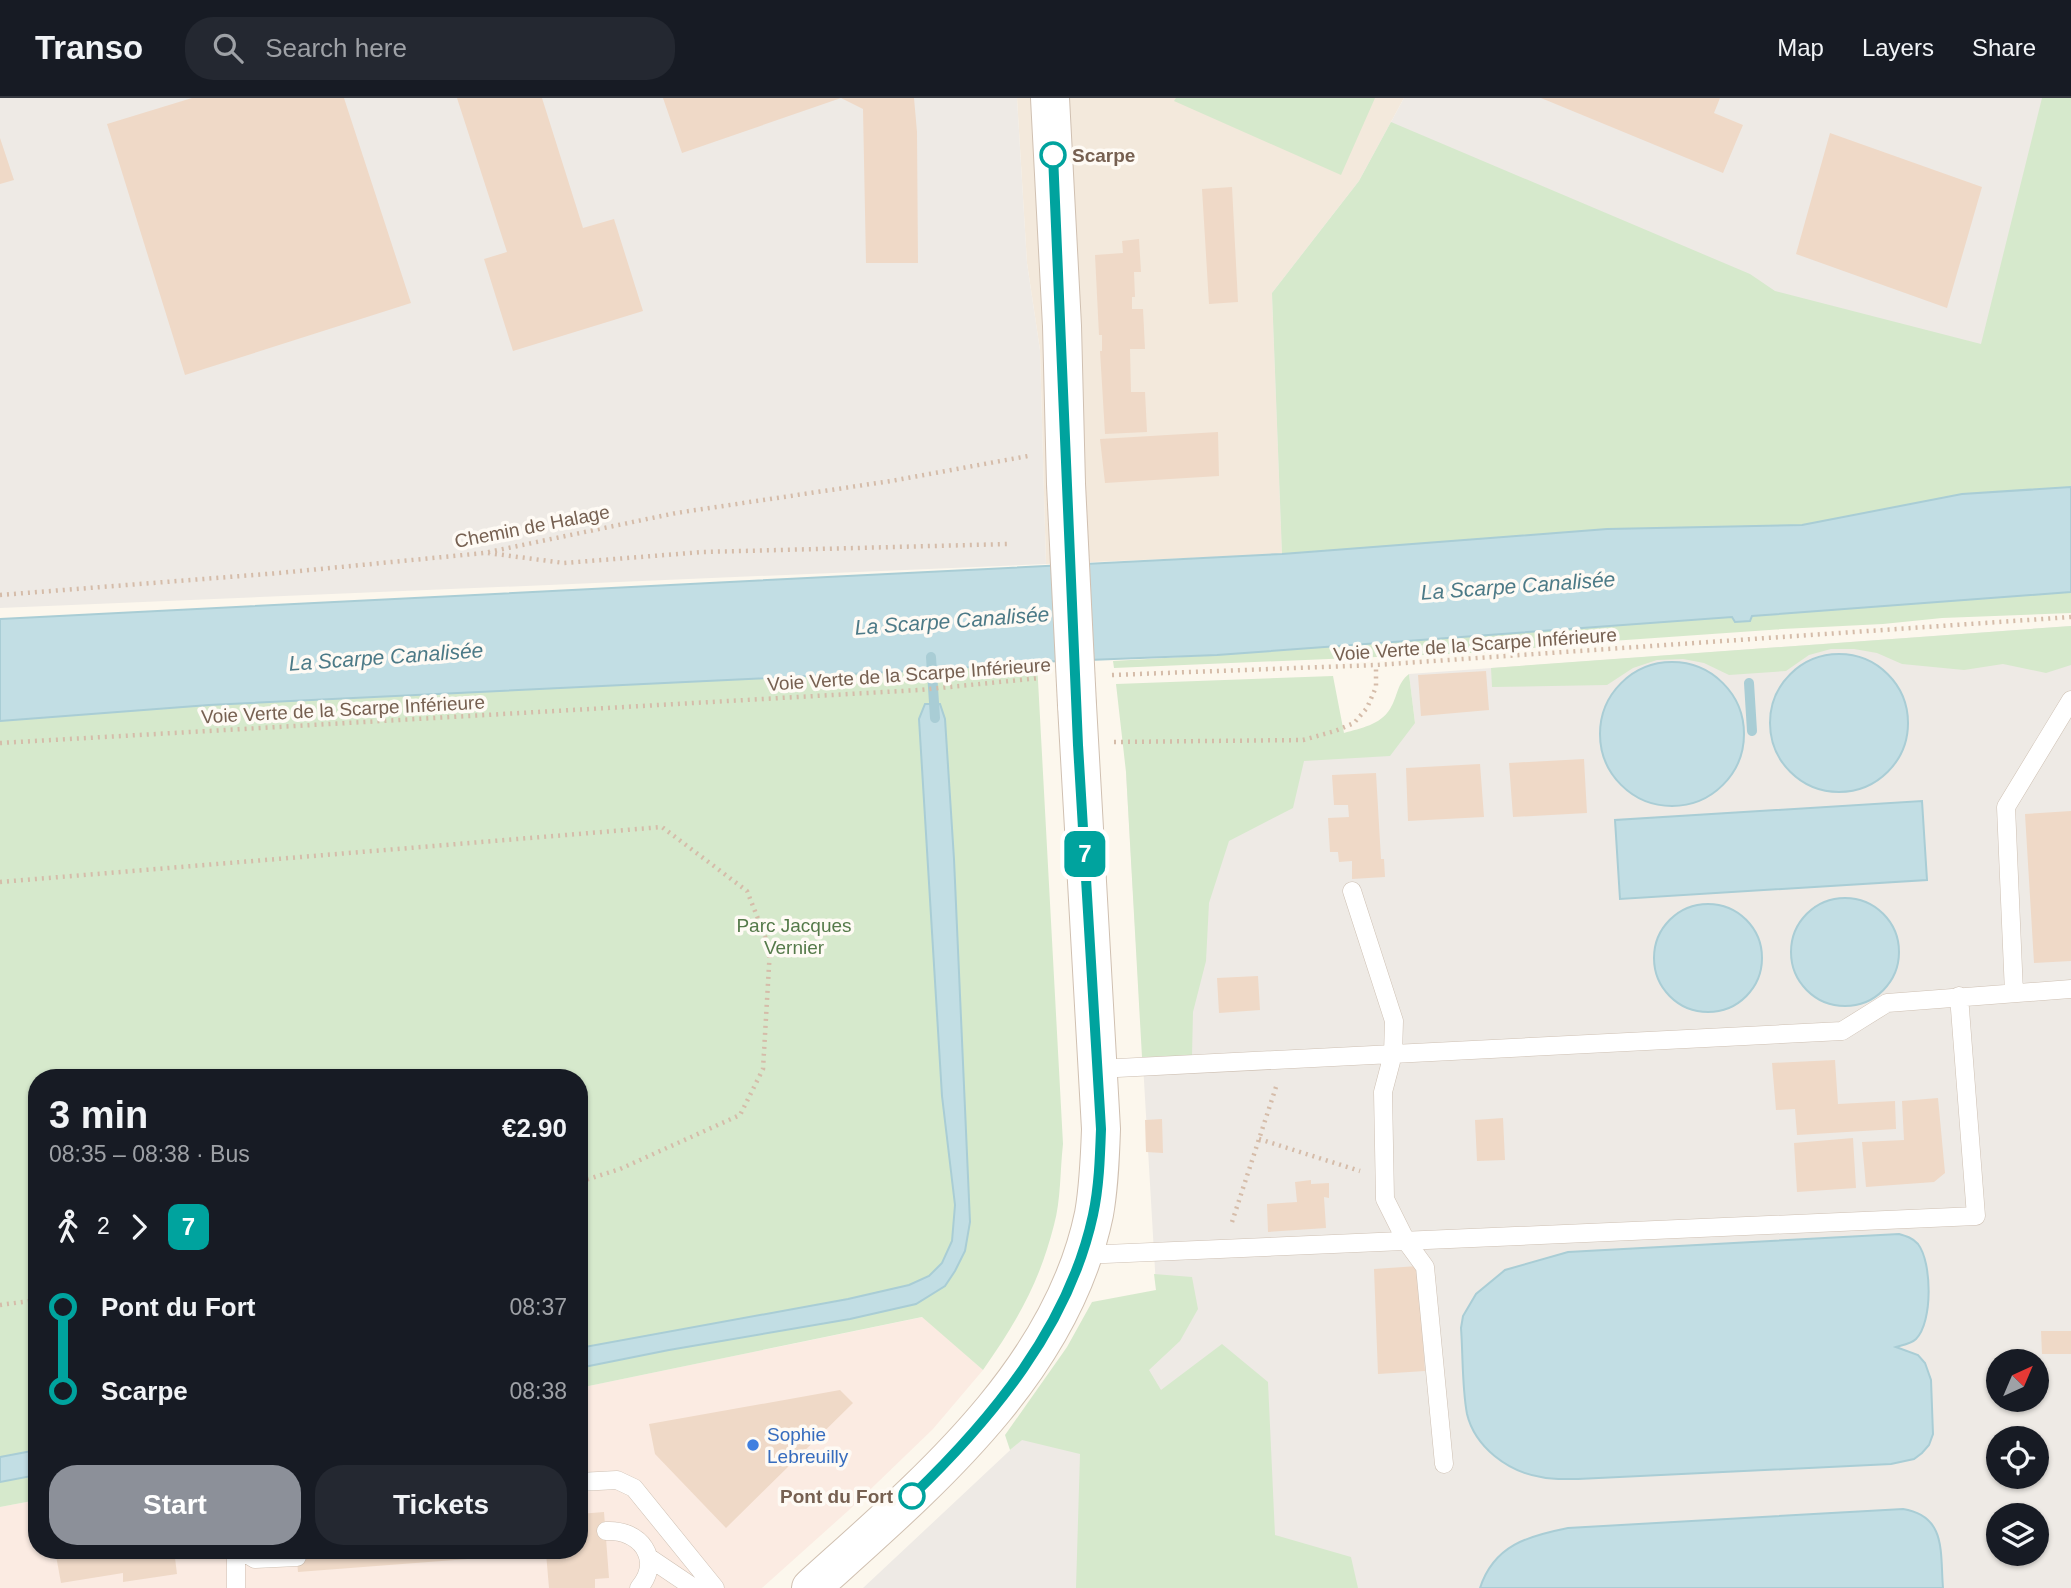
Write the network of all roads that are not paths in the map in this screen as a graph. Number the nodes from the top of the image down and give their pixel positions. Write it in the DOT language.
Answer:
graph roads {
  1 [pos="1050,98"];
  2 [pos="2071,700"];
  3 [pos="1352,891"];
  4 [pos="2071,989"];
  5 [pos="2014,993"];
  6 [pos="1959,996"];
  7 [pos="1393,1054"];
  8 [pos="1098,1069"];
  9 [pos="1406,1241"];
  10 [pos="1082,1255"];
  11 [pos="1444,1464"];
  12 [pos="588,1482"];
  13 [pos="606,1531"];
  14 [pos="648,1557"];
  15 [pos="238,1559"];
  16 [pos="236,1588"];
  17 [pos="639,1588"];
  18 [pos="694,1588"];
  19 [pos="715,1588"];
  20 [pos="811,1588"];
  1 -- 8 [label="main road, bridge"];
  2 -- 5 [label="lane"];
  3 -- 7 [label="lane"];
  4 -- 5 [label="lane"];
  5 -- 6 [label="lane"];
  6 -- 7 [label="lane"];
  6 -- 9 [label="lane"];
  7 -- 8 [label="lane"];
  7 -- 9 [label="lane"];
  8 -- 10 [label="main road"];
  9 -- 10 [label="lane"];
  9 -- 11 [label="lane"];
  10 -- 20 [label="main road"];
  12 -- 19 [label="lane"];
  13 -- 14 [label="lane"];
  14 -- 17 [label="lane"];
  14 -- 18 [label="lane"];
  15 -- 16 [label="lane"];
}
